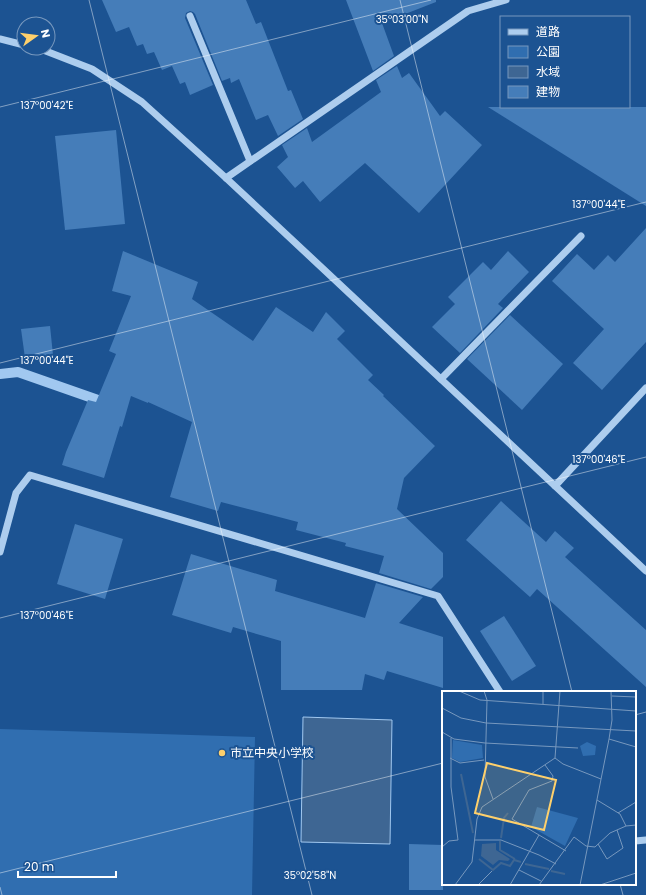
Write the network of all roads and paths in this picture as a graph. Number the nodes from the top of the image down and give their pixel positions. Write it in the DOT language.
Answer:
graph roads {
  1 [pos="506,0"];
  2 [pos="190,16"];
  3 [pos="0,39"];
  4 [pos="16,43"];
  5 [pos="56,55"];
  6 [pos="250,161"];
  7 [pos="226,178"];
  8 [pos="581,236"];
  9 [pos="441,378"];
  10 [pos="646,388"];
  11 [pos="555,486"];
  12 [pos="0,552"];
  13 [pos="646,571"];
  14 [pos="499,691"];
  15 [pos="646,840"];
  16 [pos="636,841"];
  1 -- 6 [label="street"];
  2 -- 6 [label="street"];
  3 -- 4 [label="street"];
  5 -- 7 [label="street"];
  6 -- 7 [label="street"];
  7 -- 9 [label="street"];
  8 -- 9 [label="street"];
  9 -- 11 [label="street"];
  10 -- 11 [label="street"];
  11 -- 13 [label="street"];
  12 -- 14 [label="street"];
  15 -- 16 [label="street"];
}
